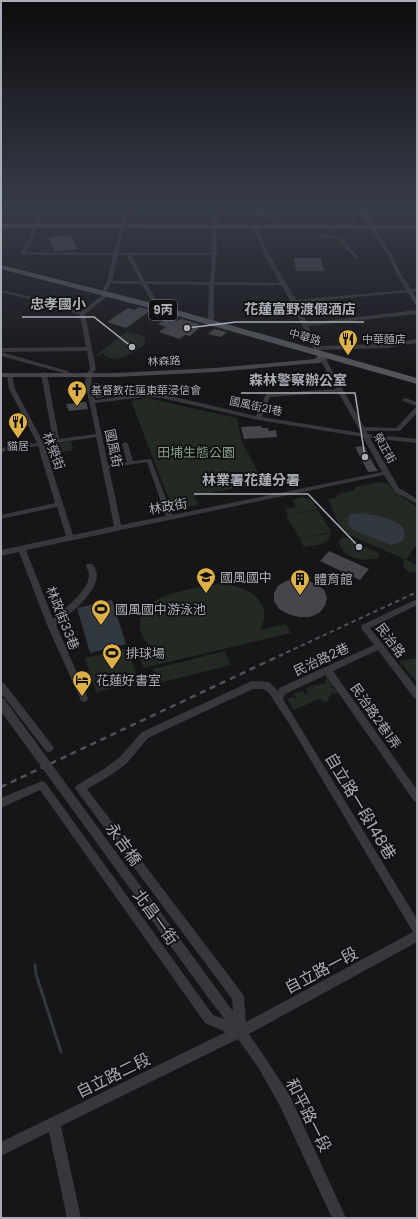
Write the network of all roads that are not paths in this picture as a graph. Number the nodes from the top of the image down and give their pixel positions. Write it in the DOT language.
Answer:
graph roads {
  1 [pos="114,262"];
  2 [pos="132,262"];
  3 [pos="213,262"];
  4 [pos="272,262"];
  5 [pos="393,262"];
  6 [pos="1,267"];
  7 [pos="109,282"];
  8 [pos="145,283"];
  9 [pos="212,284"];
  10 [pos="283,284"];
  11 [pos="410,290"];
  12 [pos="417,290"];
  13 [pos="1,291"];
  14 [pos="105,294"];
  15 [pos="294,302"];
  16 [pos="417,303"];
  17 [pos="149,305"];
  18 [pos="417,312"];
  19 [pos="82,314"];
  20 [pos="212,323"];
  21 [pos="306,325"];
  22 [pos="417,341"];
  23 [pos="318,348"];
  24 [pos="89,349"];
  25 [pos="1,350"];
  26 [pos="1,354"];
  27 [pos="324,354"];
  28 [pos="44,374"];
  29 [pos="67,374"];
  30 [pos="89,374"];
  31 [pos="5,375"];
  32 [pos="417,381"];
  33 [pos="340,390"];
  34 [pos="405,400"];
  35 [pos="92,402"];
  36 [pos="417,404"];
  37 [pos="416,411"];
  38 [pos="258,418"];
  39 [pos="408,419"];
  40 [pos="417,422"];
  41 [pos="362,430"];
  42 [pos="99,435"];
  43 [pos="366,436"];
  44 [pos="56,441"];
  45 [pos="417,441"];
  46 [pos="40,443"];
  47 [pos="125,444"];
  48 [pos="1,450"];
  49 [pos="131,463"];
  50 [pos="106,468"];
  51 [pos="386,473"];
  52 [pos="417,502"];
  53 [pos="59,504"];
  54 [pos="1,517"];
  55 [pos="170,518"];
  56 [pos="118,527"];
  57 [pos="70,538"];
  58 [pos="22,548"];
  59 [pos="1,552"];
  60 [pos="90,566"];
  61 [pos="417,602"];
  62 [pos="51,626"];
  63 [pos="378,646"];
  64 [pos="327,670"];
  65 [pos="1,686"];
  66 [pos="417,695"];
  67 [pos="84,698"];
  68 [pos="278,699"];
  69 [pos="1,703"];
  70 [pos="49,748"];
  71 [pos="417,798"];
  72 [pos="1,803"];
  73 [pos="417,929"];
  74 [pos="417,936"];
  75 [pos="240,1032"];
  76 [pos="54,1122"];
  77 [pos="1,1149"];
  78 [pos="74,1218"];
  79 [pos="339,1218"];
  1 -- 7 [label="street"];
  2 -- 8 [label="street"];
  3 -- 9 [label="street"];
  4 -- 10 [label="street, 榮正街"];
  5 -- 11 [label="street"];
  6 -- 14 [label="main road, 中華路 / 9丙"];
  7 -- 8 [label="street"];
  7 -- 14 [label="street"];
  8 -- 9 [label="street"];
  8 -- 17 [label="street"];
  9 -- 10 [label="street"];
  9 -- 20 [label="street"];
  10 -- 15 [label="street, 榮正街"];
  11 -- 12 [label="street"];
  11 -- 15 [label="street"];
  11 -- 16 [label="street"];
  13 -- 19 [label="street"];
  14 -- 17 [label="main road, 中華路 / 9丙"];
  14 -- 19 [label="street"];
  15 -- 21 [label="street, 榮正街"];
  17 -- 20 [label="main road, 中華路 / 9丙"];
  18 -- 21 [label="street"];
  19 -- 24 [label="street, 國風街"];
  20 -- 27 [label="main road, 中華路 / 9丙"];
  21 -- 23 [label="street, 榮正街"];
  22 -- 23 [label="street"];
  23 -- 27 [label="street, 榮正街"];
  24 -- 25 [label="street"];
  24 -- 30 [label="street, 國風街"];
  26 -- 29 [label="street"];
  27 -- 30 [label="street, 林森路"];
  27 -- 32 [label="main road, 中華路 / 9丙"];
  27 -- 33 [label="street, 榮正街"];
  28 -- 29 [label="street, 林森路"];
  28 -- 31 [label="street, 林森路"];
  28 -- 44 [label="street"];
  29 -- 30 [label="street, 林森路"];
  30 -- 35 [label="street, 國風街"];
  31 -- 46 [label="street, 林榮街"];
  33 -- 38 [label="street"];
  33 -- 41 [label="street, 榮正街"];
  34 -- 36 [label="street"];
  35 -- 38 [label="street, 國風街21巷"];
  35 -- 42 [label="street, 國風街"];
  37 -- 39 [label="street"];
  38 -- 43 [label="street, 國風街21巷"];
  39 -- 40 [label="street"];
  39 -- 41 [label="street"];
  41 -- 43 [label="street, 榮正街"];
  42 -- 44 [label="street"];
  42 -- 50 [label="street, 國風街"];
  43 -- 45 [label="street, 國風街21巷"];
  43 -- 51 [label="street, 榮正街"];
  44 -- 46 [label="street"];
  46 -- 48 [label="street"];
  46 -- 53 [label="street, 林榮街"];
  47 -- 49 [label="street"];
  49 -- 50 [label="street"];
  49 -- 55 [label="street"];
  50 -- 56 [label="street, 國風街"];
  51 -- 52 [label="street, 榮正街"];
  51 -- 55 [label="street, 林政街"];
  53 -- 54 [label="street"];
  53 -- 57 [label="street, 林榮街"];
  55 -- 56 [label="street, 林政街"];
  56 -- 57 [label="street, 林政街"];
  57 -- 58 [label="street, 林政街"];
  58 -- 59 [label="street, 林政街"];
  58 -- 62 [label="street, 林政街33巷"];
  60 -- 62 [label="street"];
  61 -- 63 [label="street, 民治路"];
  62 -- 67 [label="street, 林政街33巷"];
  63 -- 64 [label="street, 民治路2巷"];
  63 -- 66 [label="street, 民治路"];
  64 -- 68 [label="street, 民治路2巷"];
  64 -- 71 [label="street, 民治路2巷1弄"];
  65 -- 70 [label="street"];
  68 -- 73 [label="street, 自立路一段148巷"];
  68 -- 75 [label="street, 自立路一段148巷"];
  69 -- 75 [label="street, 永吉橋, bridge"];
  72 -- 75 [label="street, 北昌一街"];
  74 -- 75 [label="street, 自立路一段"];
  75 -- 76 [label="street, 自立路二段"];
  75 -- 79 [label="street, 和平路一段"];
  76 -- 77 [label="street, 自立路二段"];
  76 -- 78 [label="street"];
}
